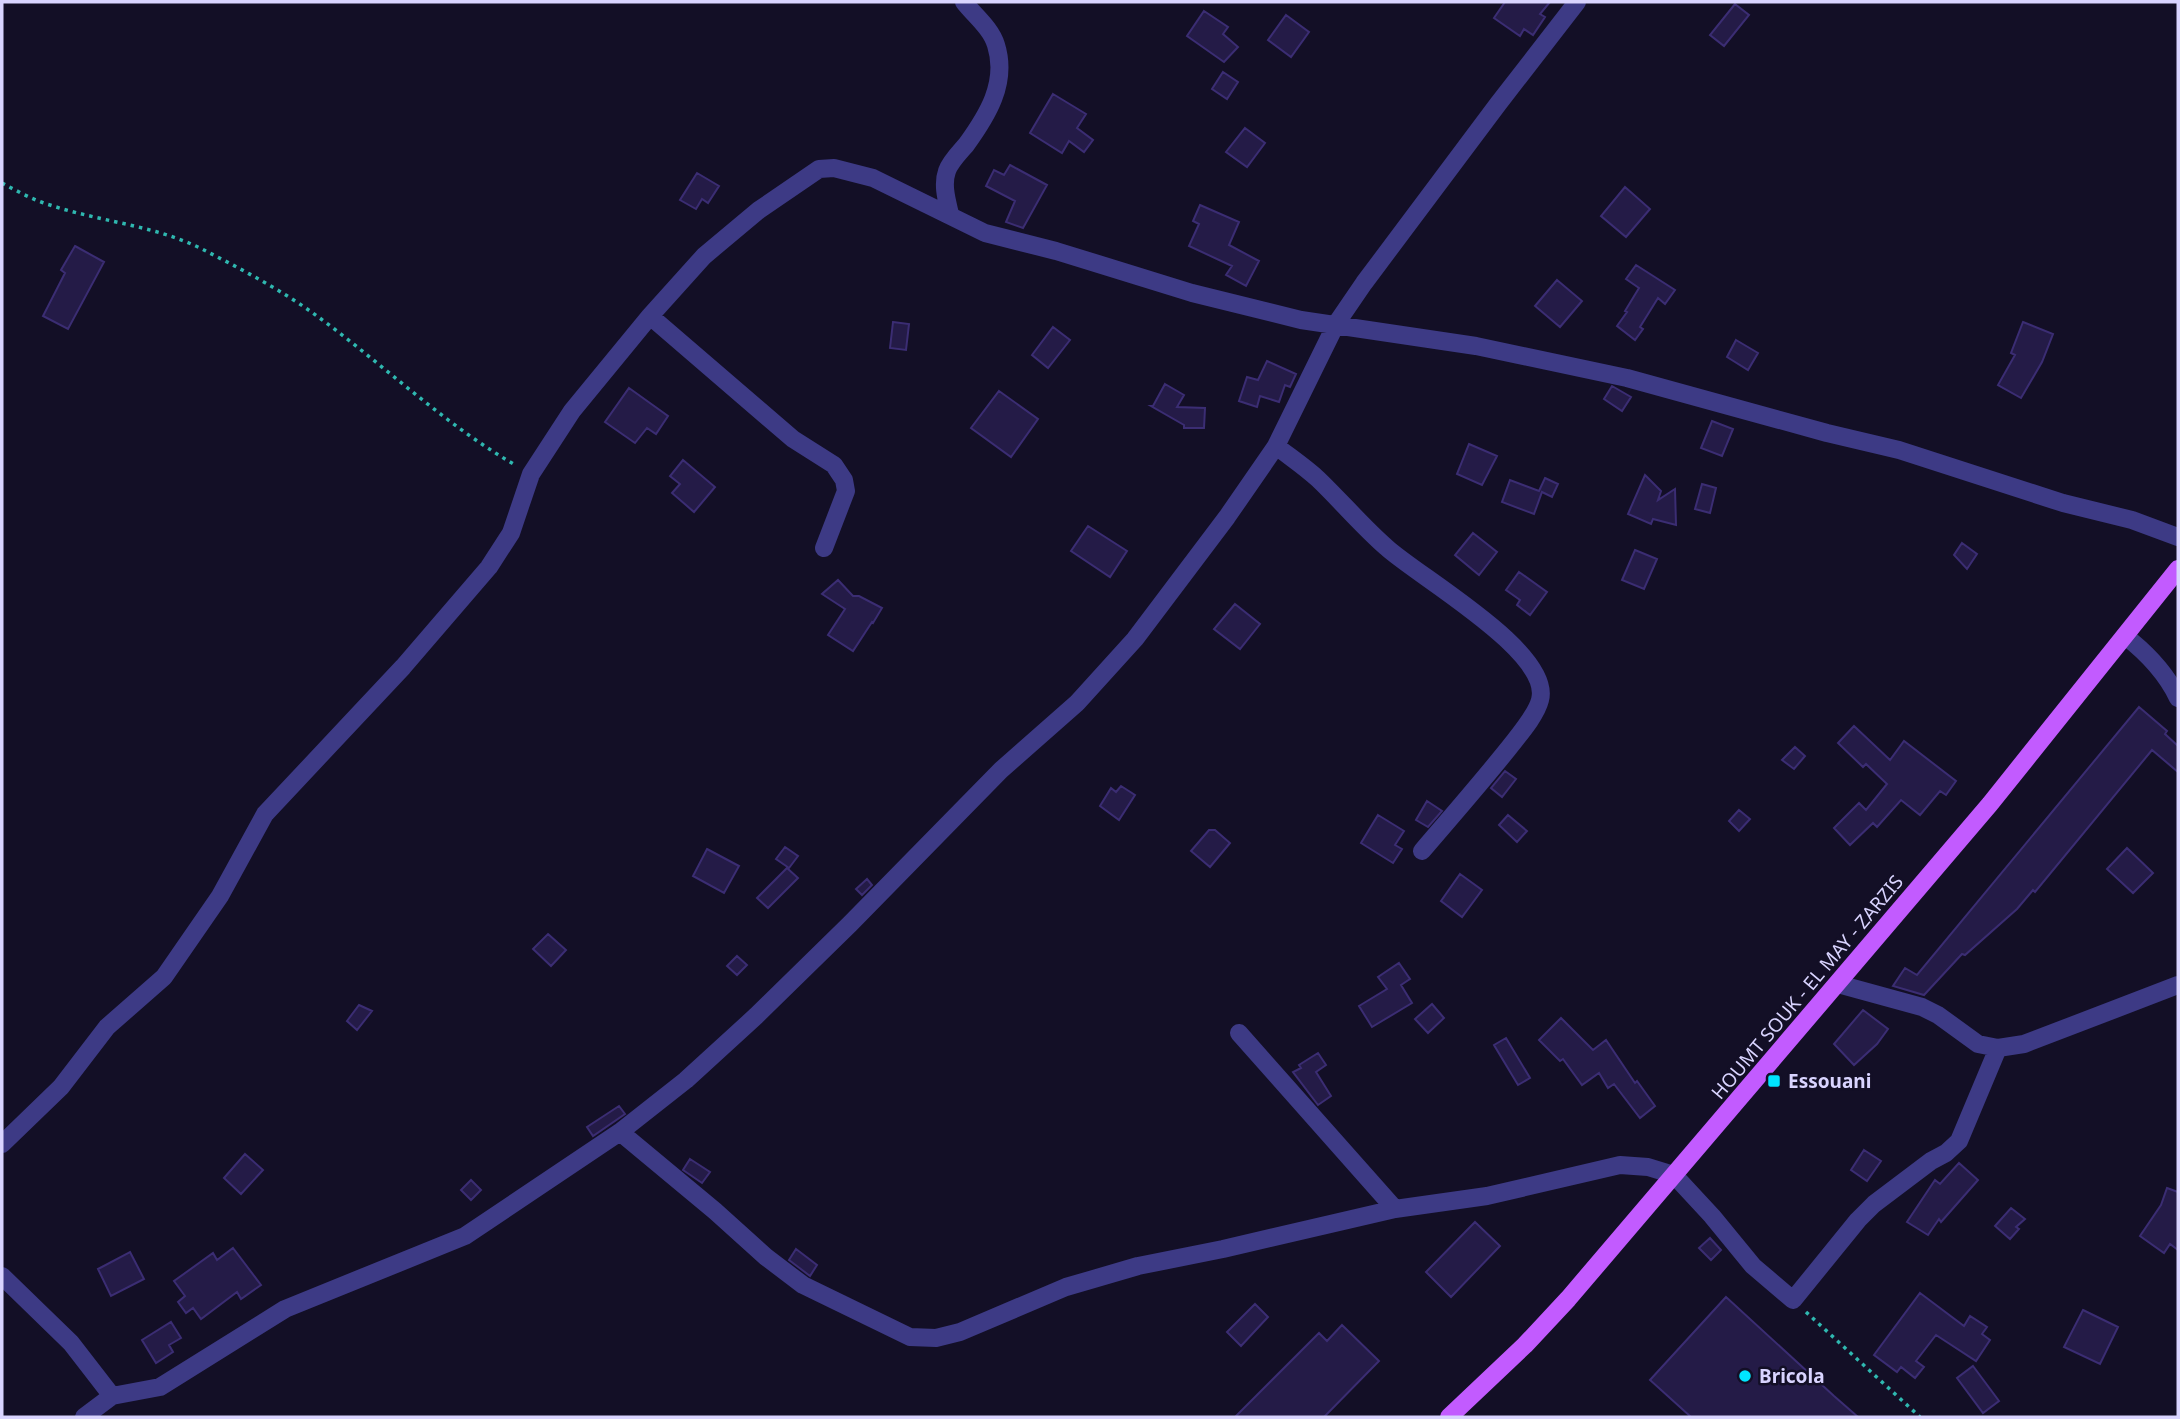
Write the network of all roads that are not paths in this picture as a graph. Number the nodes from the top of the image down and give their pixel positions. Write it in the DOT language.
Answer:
graph roads {
  1 [pos="964,2"];
  2 [pos="1577,2"];
  3 [pos="950,214"];
  4 [pos="650,316"];
  5 [pos="1336,324"];
  6 [pos="1276,446"];
  7 [pos="2178,537"];
  8 [pos="824,548"];
  9 [pos="2178,569"];
  10 [pos="2125,636"];
  11 [pos="2178,698"];
  12 [pos="1423,851"];
  13 [pos="1838,984"];
  14 [pos="2178,985"];
  15 [pos="1239,1033"];
  16 [pos="1997,1048"];
  17 [pos="620,1132"];
  18 [pos="2,1144"];
  19 [pos="1674,1175"];
  20 [pos="1395,1209"];
  21 [pos="2,1276"];
  22 [pos="112,1396"];
  23 [pos="85,1417"];
  24 [pos="1449,1417"];
  1 -- 3 [label="street"];
  2 -- 5 [label="street"];
  3 -- 4 [label="street"];
  3 -- 5 [label="street"];
  4 -- 8 [label="street"];
  4 -- 18 [label="street"];
  5 -- 6 [label="street"];
  5 -- 7 [label="street"];
  6 -- 12 [label="street"];
  6 -- 17 [label="street"];
  9 -- 10 [label="main road, HOUMT SOUK - EL MAY - ZARZIS"];
  10 -- 11 [label="street"];
  10 -- 13 [label="main road, HOUMT SOUK - EL MAY - ZARZIS"];
  13 -- 16 [label="street"];
  13 -- 19 [label="main road, HOUMT SOUK - EL MAY - ZARZIS"];
  14 -- 16 [label="street"];
  15 -- 20 [label="street"];
  16 -- 19 [label="street"];
  17 -- 20 [label="street"];
  17 -- 22 [label="street"];
  19 -- 20 [label="street"];
  19 -- 24 [label="main road, HOUMT SOUK - EL MAY - ZARZIS"];
  21 -- 22 [label="street"];
  22 -- 23 [label="street"];
}
